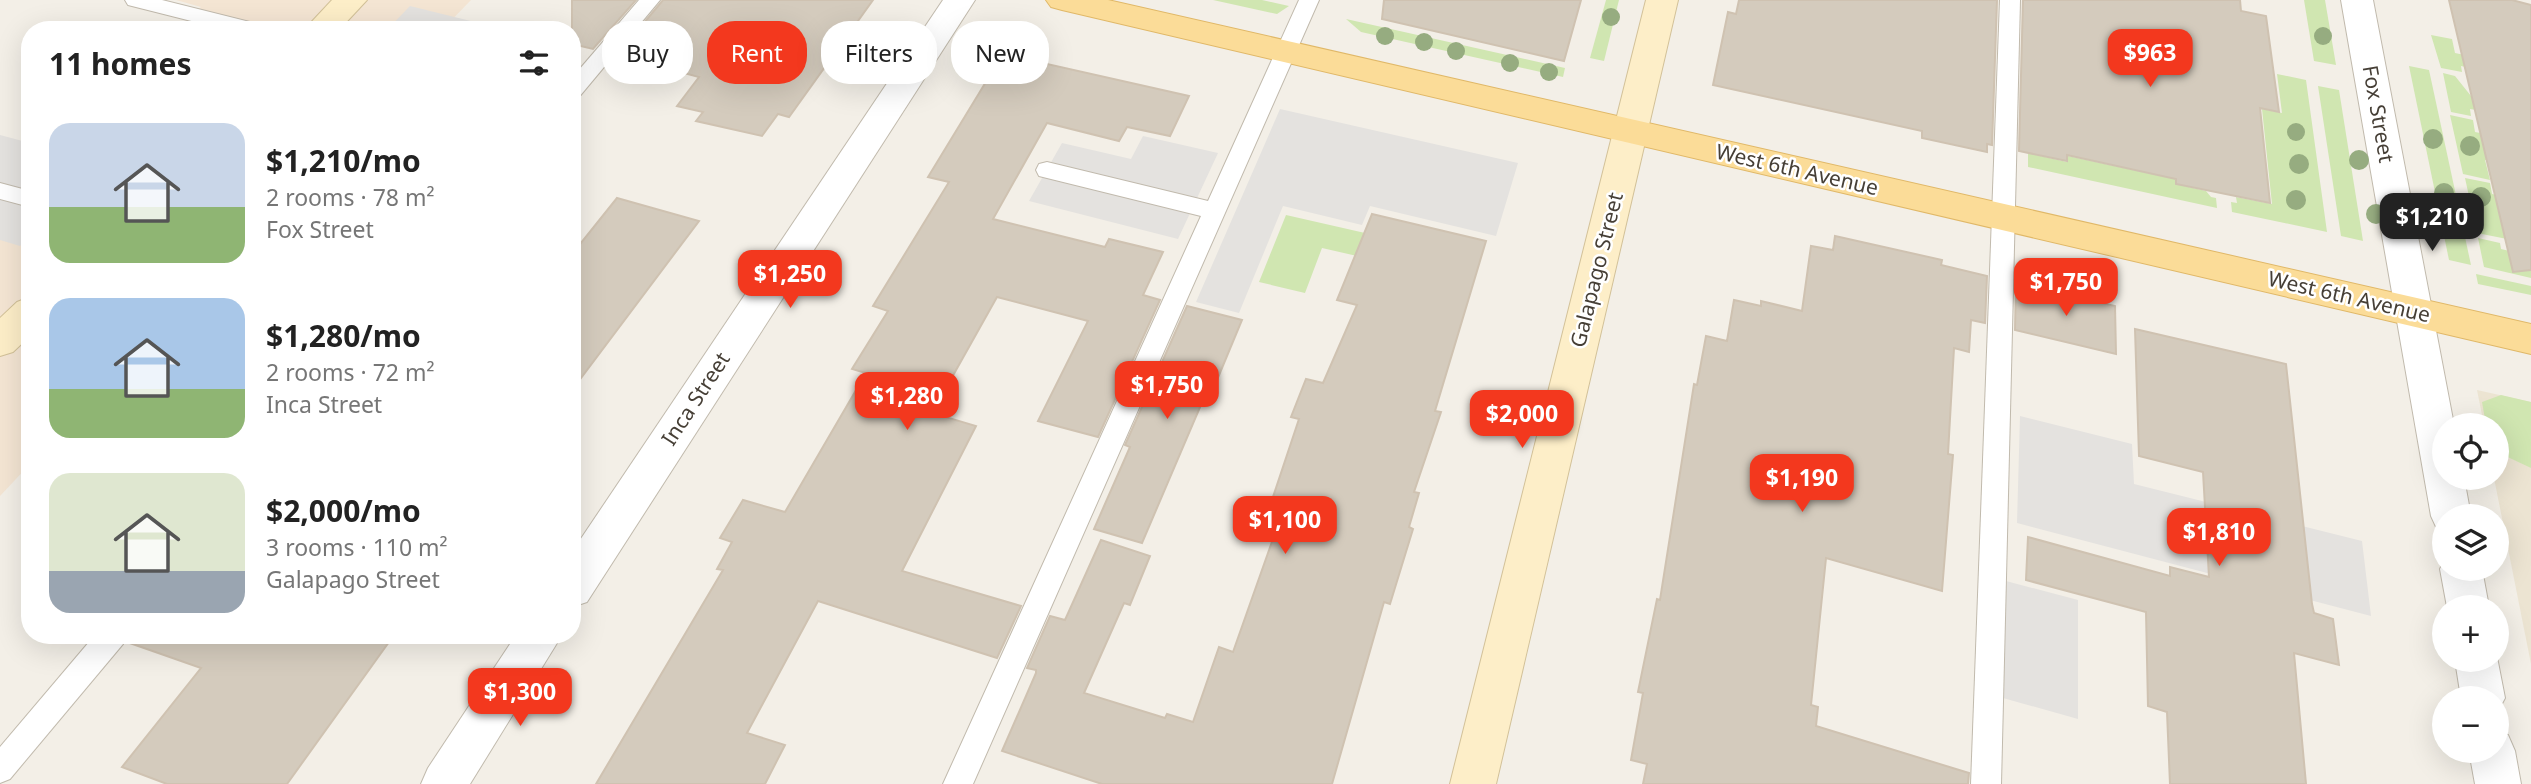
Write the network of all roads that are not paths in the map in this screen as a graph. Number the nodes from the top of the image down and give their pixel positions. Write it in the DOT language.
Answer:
graph roads {
  1 [pos="135,0"];
  2 [pos="351,0"];
  3 [pos="650,0"];
  4 [pos="959,0"];
  5 [pos="1062,0"];
  6 [pos="1309,0"];
  7 [pos="1662,0"];
  8 [pos="2010,0"];
  9 [pos="2357,0"];
  10 [pos="219,21"];
  11 [pos="329,21"];
  12 [pos="1286,52"];
  13 [pos="581,81"];
  14 [pos="1631,131"];
  15 [pos="1047,170"];
  16 [pos="0,191"];
  17 [pos="21,197"];
  18 [pos="1214,211"];
  19 [pos="2003,217"];
  20 [pos="2414,312"];
  21 [pos="21,321"];
  22 [pos="2531,339"];
  23 [pos="0,341"];
  24 [pos="2449,504"];
  25 [pos="581,574"];
  26 [pos="105,644"];
  27 [pos="535,644"];
  28 [pos="2494,763"];
  29 [pos="0,769"];
  30 [pos="444,784"];
  31 [pos="958,784"];
  32 [pos="1472,784"];
  33 [pos="1986,784"];
  34 [pos="2498,784"];
  1 -- 10 [label="lane"];
  2 -- 11 [label="street"];
  3 -- 13 [label="lane"];
  4 -- 25 [label="street, Inca Street"];
  5 -- 12 [label="main road, West 6th Avenue"];
  6 -- 12 [label="lane"];
  7 -- 14 [label="street, Galapago Street"];
  8 -- 19 [label="lane"];
  9 -- 20 [label="street, Fox Street"];
  12 -- 14 [label="main road, West 6th Avenue"];
  12 -- 18 [label="lane"];
  14 -- 19 [label="main road, West 6th Avenue"];
  14 -- 32 [label="street, Galapago Street"];
  15 -- 18 [label="lane"];
  16 -- 17 [label="lane"];
  18 -- 31 [label="lane"];
  19 -- 20 [label="main road, West 6th Avenue"];
  19 -- 33 [label="lane"];
  20 -- 22 [label="main road, West 6th Avenue"];
  20 -- 24 [label="street, Fox Street"];
  21 -- 23 [label="street"];
  26 -- 29 [label="lane"];
  27 -- 30 [label="street"];
  28 -- 34 [label="street"];
}
